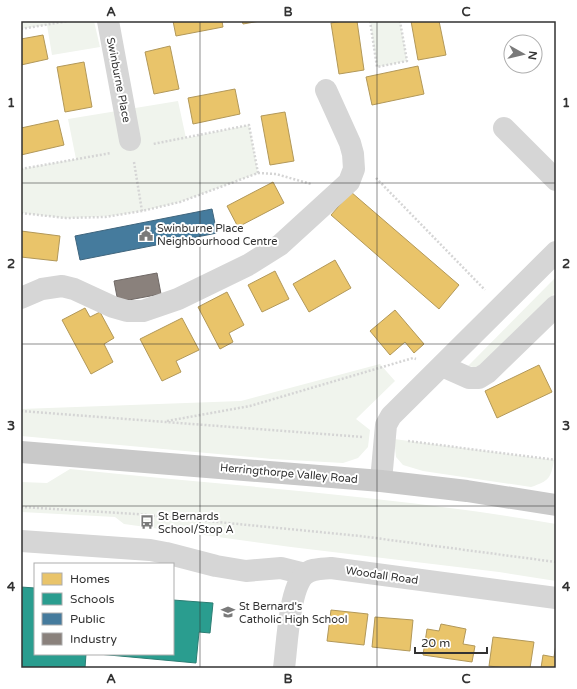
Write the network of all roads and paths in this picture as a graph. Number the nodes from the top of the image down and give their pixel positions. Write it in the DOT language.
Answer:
graph roads {
  1 [pos="68,21"];
  2 [pos="108,21"];
  3 [pos="370,21"];
  4 [pos="400,21"];
  5 [pos="21,29"];
  6 [pos="326,90"];
  7 [pos="504,128"];
  8 [pos="131,144"];
  9 [pos="353,154"];
  10 [pos="21,169"];
  11 [pos="258,173"];
  12 [pos="556,180"];
  13 [pos="337,194"];
  14 [pos="142,211"];
  15 [pos="21,213"];
  16 [pos="556,252"];
  17 [pos="21,298"];
  18 [pos="556,306"];
  19 [pos="501,307"];
  20 [pos="442,366"];
  21 [pos="21,411"];
  22 [pos="163,422"];
  23 [pos="384,438"];
  24 [pos="21,452"];
  25 [pos="556,460"];
  26 [pos="381,481"];
  27 [pos="556,505"];
  28 [pos="21,507"];
  29 [pos="21,541"];
  30 [pos="556,562"];
  31 [pos="305,574"];
  32 [pos="556,598"];
  33 [pos="284,668"];
  1 -- 5 [label="path"];
  2 -- 8 [label="street, Swinburne Place"];
  3 -- 4 [label="path"];
  6 -- 9 [label="street"];
  7 -- 12 [label="street"];
  8 -- 10 [label="path"];
  8 -- 11 [label="path"];
  8 -- 14 [label="path"];
  9 -- 13 [label="street"];
  9 -- 19 [label="path"];
  11 -- 13 [label="path"];
  11 -- 14 [label="path"];
  13 -- 17 [label="street"];
  14 -- 15 [label="path"];
  16 -- 19 [label="street"];
  18 -- 20 [label="street"];
  19 -- 20 [label="street"];
  20 -- 22 [label="path"];
  20 -- 23 [label="street"];
  21 -- 22 [label="path"];
  22 -- 23 [label="path"];
  23 -- 25 [label="path"];
  23 -- 26 [label="street"];
  24 -- 26 [label="main road, Herringthorpe Valley Road"];
  26 -- 27 [label="main road, Herringthorpe Valley Road"];
  28 -- 30 [label="path"];
  29 -- 31 [label="street"];
  31 -- 32 [label="street, Woodall Road"];
  31 -- 33 [label="street"];
}
